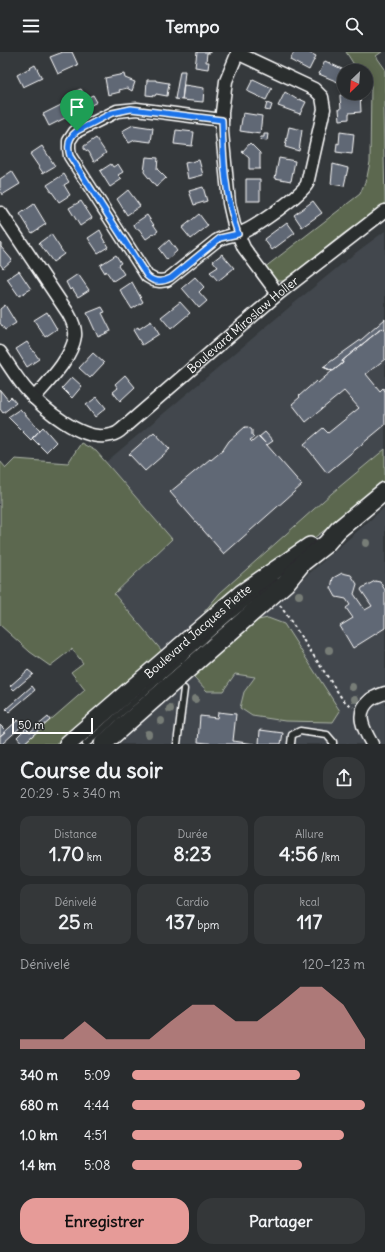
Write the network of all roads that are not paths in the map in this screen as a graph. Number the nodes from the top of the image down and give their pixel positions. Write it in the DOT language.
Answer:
graph roads {
  1 [pos="238,52"];
  2 [pos="222,120"];
  3 [pos="385,211"];
  4 [pos="1,213"];
  5 [pos="238,234"];
  6 [pos="278,294"];
  7 [pos="0,352"];
  8 [pos="34,398"];
  9 [pos="385,491"];
  10 [pos="306,554"];
  11 [pos="277,578"];
  12 [pos="184,690"];
  13 [pos="385,693"];
  14 [pos="68,744"];
  15 [pos="86,744"];
  16 [pos="103,744"];
  17 [pos="177,744"];
  18 [pos="291,744"];
  19 [pos="332,744"];
  20 [pos="372,744"];
  1 -- 2 [label="street"];
  1 -- 5 [label="street"];
  2 -- 5 [label="street"];
  2 -- 5 [label="street"];
  3 -- 6 [label="street, Boulevard Miroslaw Holler"];
  4 -- 8 [label="street"];
  5 -- 6 [label="street"];
  6 -- 8 [label="street, Boulevard Miroslaw Holler"];
  7 -- 8 [label="street"];
  9 -- 10 [label="main road, Boulevard Jacques Piette"];
  10 -- 11 [label="lane"];
  10 -- 11 [label="lane"];
  10 -- 14 [label="main road, Boulevard Jacques Piette"];
  10 -- 16 [label="main road, Boulevard Jacques Piette"];
  11 -- 15 [label="lane"];
  12 -- 17 [label="lane"];
  13 -- 20 [label="street"];
  18 -- 19 [label="lane"];
}
